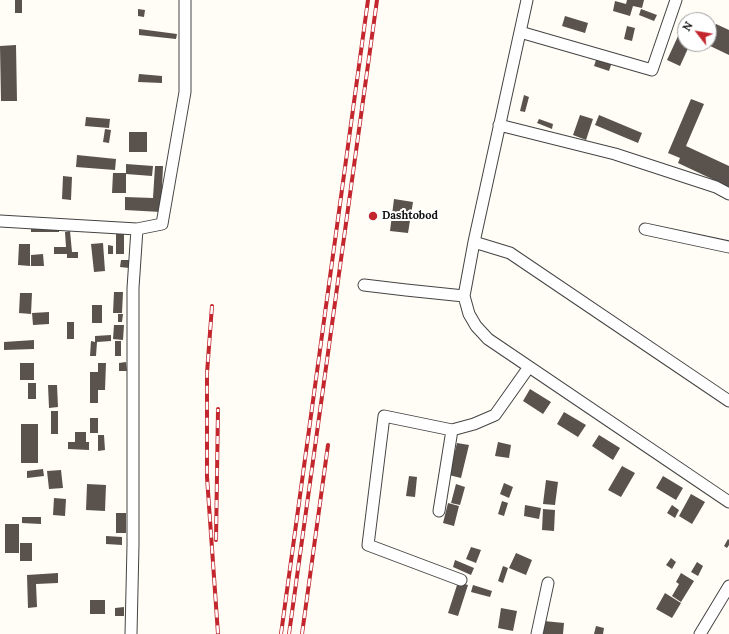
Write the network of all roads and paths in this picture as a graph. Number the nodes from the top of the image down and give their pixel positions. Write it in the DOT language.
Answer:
graph roads {
  1 [pos="185,0"];
  2 [pos="527,0"];
  3 [pos="676,0"];
  4 [pos="520,32"];
  5 [pos="499,125"];
  6 [pos="729,194"];
  7 [pos="0,221"];
  8 [pos="138,229"];
  9 [pos="645,229"];
  10 [pos="474,242"];
  11 [pos="729,247"];
  12 [pos="364,285"];
  13 [pos="464,296"];
  14 [pos="528,367"];
  15 [pos="729,401"];
  16 [pos="452,430"];
  17 [pos="729,502"];
  18 [pos="439,511"];
  19 [pos="461,580"];
  20 [pos="548,583"];
  21 [pos="729,586"];
  22 [pos="131,634"];
  23 [pos="537,634"];
  24 [pos="700,634"];
  1 -- 8 [label="street"];
  2 -- 4 [label="street"];
  3 -- 4 [label="street"];
  4 -- 5 [label="street"];
  5 -- 6 [label="street"];
  5 -- 10 [label="street"];
  7 -- 8 [label="street"];
  8 -- 22 [label="street"];
  9 -- 11 [label="street"];
  10 -- 13 [label="street"];
  10 -- 15 [label="street"];
  12 -- 13 [label="street"];
  13 -- 14 [label="street"];
  14 -- 16 [label="street"];
  14 -- 17 [label="street"];
  16 -- 18 [label="street"];
  16 -- 19 [label="street"];
  20 -- 23 [label="street"];
  21 -- 24 [label="street"];
}
